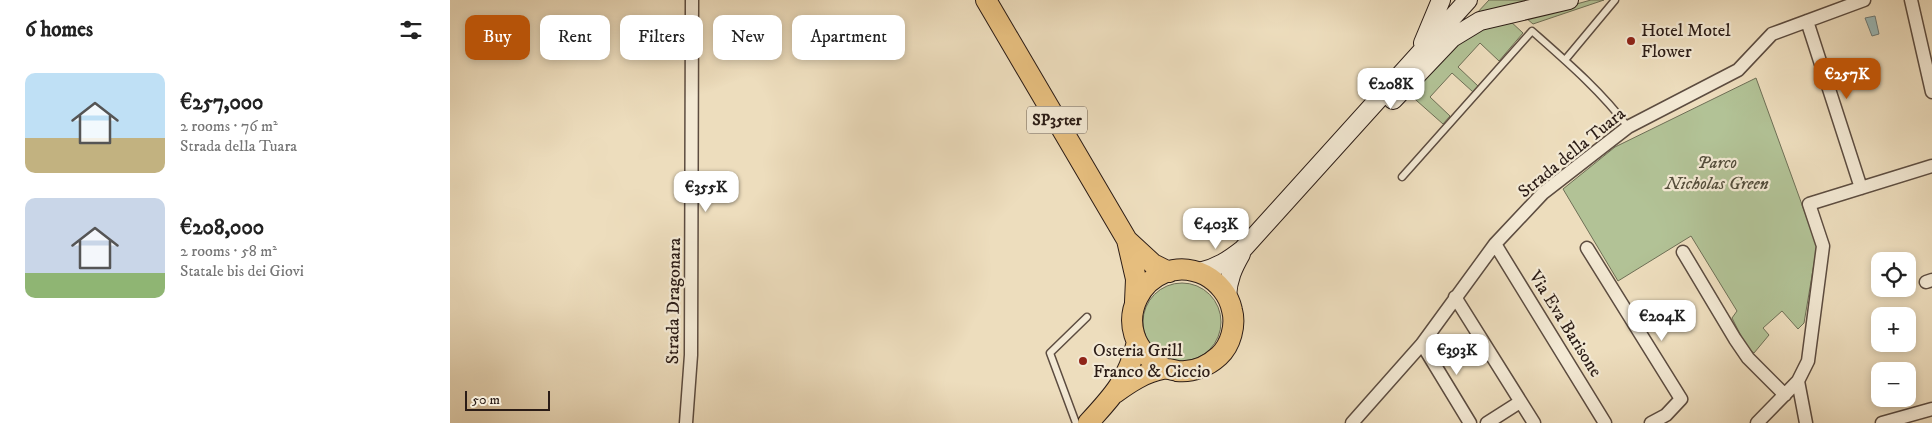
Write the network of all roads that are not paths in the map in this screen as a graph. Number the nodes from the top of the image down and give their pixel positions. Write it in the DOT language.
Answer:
graph roads {
  1 [pos="692,0"];
  2 [pos="986,0"];
  3 [pos="1441,0"];
  4 [pos="1468,0"];
  5 [pos="1569,0"];
  6 [pos="1615,0"];
  7 [pos="1864,0"];
  8 [pos="1911,0"];
  9 [pos="1807,21"];
  10 [pos="1418,56"];
  11 [pos="1565,60"];
  12 [pos="1932,92"];
  13 [pos="1628,127"];
  14 [pos="1340,142"];
  15 [pos="1932,166"];
  16 [pos="1402,176"];
  17 [pos="1861,188"];
  18 [pos="1127,240"];
  19 [pos="1495,244"];
  20 [pos="1587,248"];
  21 [pos="1244,249"];
  22 [pos="1683,252"];
  23 [pos="1169,272"];
  24 [pos="1199,272"];
  25 [pos="1227,296"];
  26 [pos="1455,297"];
  27 [pos="1134,304"];
  28 [pos="1087,318"];
  29 [pos="1137,342"];
  30 [pos="1422,344"];
  31 [pos="1164,368"];
  32 [pos="1798,381"];
  33 [pos="1115,393"];
  34 [pos="1785,394"];
  35 [pos="1520,402"];
  36 [pos="1932,409"];
  37 [pos="1364,418"];
  38 [pos="686,423"];
  39 [pos="1076,423"];
  40 [pos="1088,423"];
  41 [pos="1352,423"];
  42 [pos="1470,423"];
  43 [pos="1487,423"];
  44 [pos="1534,423"];
  45 [pos="1605,423"];
  46 [pos="1651,423"];
  47 [pos="1757,423"];
  48 [pos="1806,423"];
  49 [pos="1882,423"];
  1 -- 38 [label="street, Strada Dragonara"];
  2 -- 18 [label="main road, SP35ter"];
  3 -- 10 [label="main road"];
  4 -- 10 [label="main road"];
  5 -- 14 [label="main road"];
  6 -- 11 [label="lane"];
  7 -- 9 [label="street, Strada della Tuara"];
  8 -- 12 [label="street"];
  9 -- 13 [label="street, Strada della Tuara"];
  9 -- 17 [label="street"];
  10 -- 14 [label="main road"];
  11 -- 13 [label="lane"];
  11 -- 16 [label="lane"];
  13 -- 19 [label="street, Strada della Tuara"];
  14 -- 21 [label="main road"];
  15 -- 17 [label="street"];
  17 -- 32 [label="street"];
  18 -- 23 [label="main road, SP35ter"];
  18 -- 27 [label="main road, SP35ter"];
  19 -- 26 [label="street, Strada della Tuara"];
  19 -- 45 [label="street, Via Eva Barisone"];
  20 -- 46 [label="street"];
  21 -- 24 [label="main road"];
  21 -- 25 [label="main road"];
  22 -- 34 [label="street"];
  23 -- 24 [label="main road"];
  23 -- 27 [label="main road"];
  24 -- 25 [label="main road"];
  25 -- 31 [label="main road"];
  26 -- 30 [label="street, Strada della Tuara"];
  26 -- 35 [label="street"];
  27 -- 29 [label="main road"];
  28 -- 39 [label="lane"];
  29 -- 31 [label="main road"];
  29 -- 33 [label="main road"];
  30 -- 37 [label="street, Strada della Tuara"];
  30 -- 42 [label="street"];
  31 -- 33 [label="main road"];
  32 -- 34 [label="street"];
  32 -- 48 [label="street"];
  33 -- 40 [label="main road"];
  34 -- 47 [label="street"];
  35 -- 43 [label="street"];
  35 -- 44 [label="street"];
  36 -- 49 [label="street"];
  37 -- 41 [label="street, Strada della Tuara"];
}
